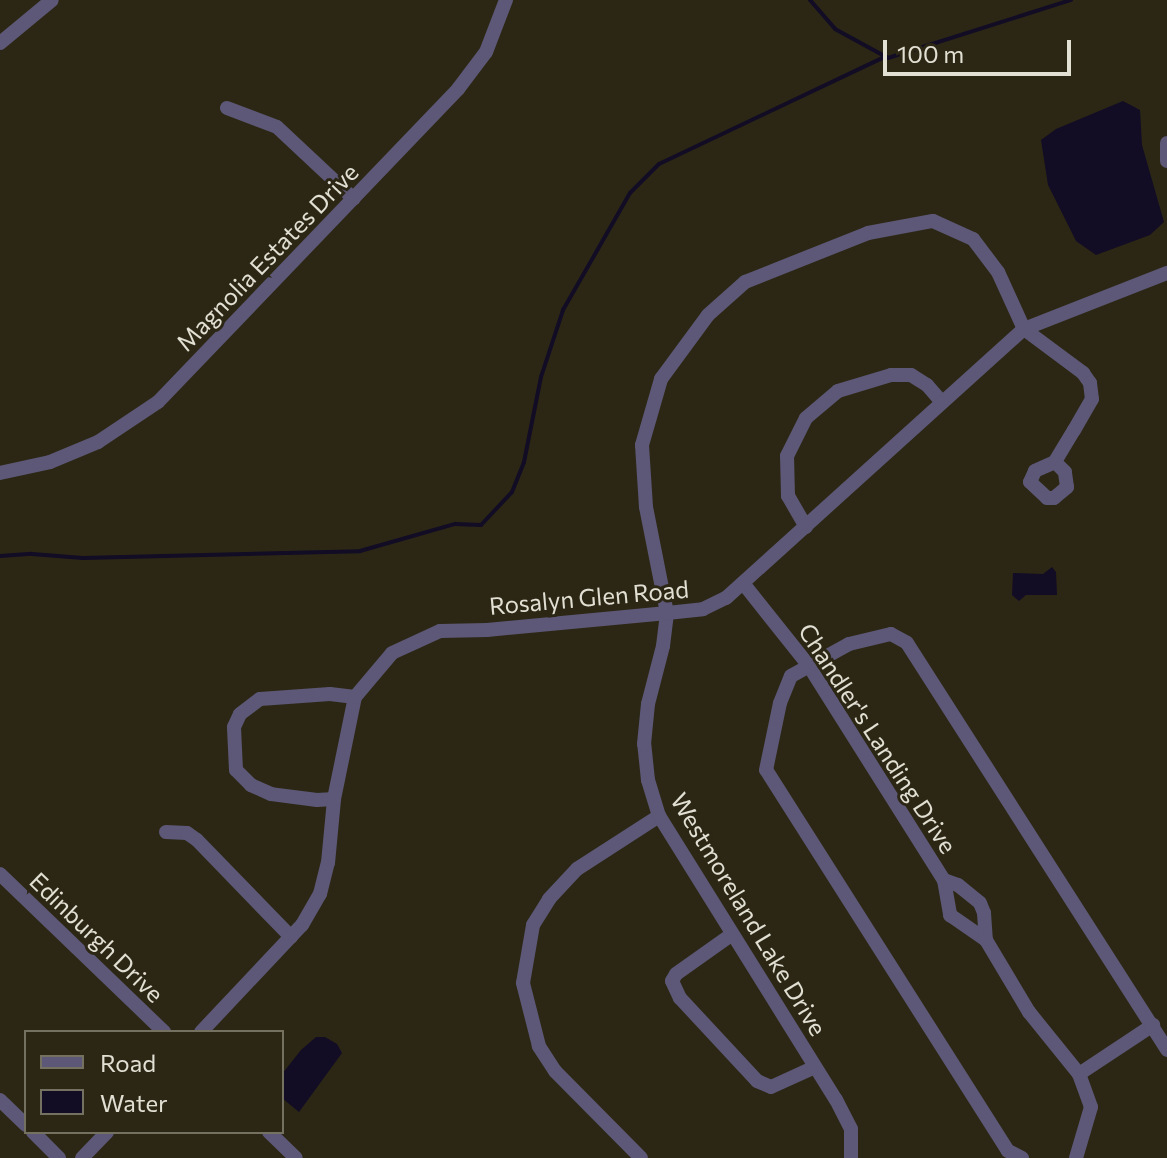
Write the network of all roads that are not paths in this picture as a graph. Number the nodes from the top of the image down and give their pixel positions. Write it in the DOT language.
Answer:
graph roads {
  1 [pos="52,0"];
  2 [pos="506,0"];
  3 [pos="0,43"];
  4 [pos="227,108"];
  5 [pos="1167,143"];
  6 [pos="1167,161"];
  7 [pos="354,199"];
  8 [pos="1167,273"];
  9 [pos="1024,329"];
  10 [pos="942,402"];
  11 [pos="1055,462"];
  12 [pos="0,473"];
  13 [pos="806,527"];
  14 [pos="743,583"];
  15 [pos="667,613"];
  16 [pos="809,666"];
  17 [pos="355,697"];
  18 [pos="334,799"];
  19 [pos="659,816"];
  20 [pos="166,832"];
  21 [pos="0,874"];
  22 [pos="944,880"];
  23 [pos="731,935"];
  24 [pos="291,937"];
  25 [pos="986,940"];
  26 [pos="1153,1025"];
  27 [pos="162,1030"];
  28 [pos="203,1030"];
  29 [pos="1167,1050"];
  30 [pos="815,1067"];
  31 [pos="1079,1074"];
  32 [pos="0,1100"];
  33 [pos="24,1123"];
  34 [pos="35,1134"];
  35 [pos="105,1134"];
  36 [pos="271,1134"];
  37 [pos="59,1158"];
  38 [pos="82,1158"];
  39 [pos="296,1158"];
  40 [pos="641,1158"];
  41 [pos="851,1158"];
  42 [pos="1022,1158"];
  43 [pos="1076,1158"];
  1 -- 3 [label="street"];
  2 -- 7 [label="street, Magnolia Estates Drive"];
  4 -- 7 [label="street"];
  5 -- 6 [label="street"];
  7 -- 12 [label="street, Magnolia Estates Drive"];
  8 -- 9 [label="street, Rosalyn Glen Road"];
  9 -- 10 [label="street, Rosalyn Glen Road"];
  9 -- 11 [label="street, Westmoreland Lake Drive"];
  9 -- 15 [label="street, Westmoreland Lake Drive"];
  10 -- 13 [label="street, Rosalyn Glen Road"];
  10 -- 13 [label="street"];
  13 -- 14 [label="street, Rosalyn Glen Road"];
  14 -- 15 [label="street, Rosalyn Glen Road"];
  14 -- 16 [label="street, Chandler's Landing Drive"];
  15 -- 17 [label="street, Rosalyn Glen Road"];
  15 -- 19 [label="street, Westmoreland Lake Drive"];
  16 -- 22 [label="street, Chandler's Landing Drive"];
  16 -- 26 [label="street"];
  16 -- 42 [label="street"];
  17 -- 18 [label="street, Rosalyn Glen Road"];
  17 -- 18 [label="street"];
  18 -- 24 [label="street, Rosalyn Glen Road"];
  19 -- 23 [label="street, Westmoreland Lake Drive"];
  19 -- 40 [label="street"];
  20 -- 24 [label="street"];
  21 -- 27 [label="street, Edinburgh Drive"];
  22 -- 25 [label="street, Chandler's Landing Drive"];
  22 -- 25 [label="street, Chandler's Landing Drive"];
  23 -- 30 [label="street, Westmoreland Lake Drive"];
  23 -- 30 [label="street"];
  24 -- 28 [label="street, Rosalyn Glen Road"];
  25 -- 31 [label="street, Chandler's Landing Drive"];
  26 -- 29 [label="street"];
  26 -- 31 [label="street"];
  30 -- 41 [label="street, Westmoreland Lake Drive"];
  31 -- 43 [label="street, Chandler's Landing Drive"];
  32 -- 33 [label="street"];
  34 -- 37 [label="street"];
  35 -- 38 [label="street"];
  36 -- 39 [label="street"];
}
